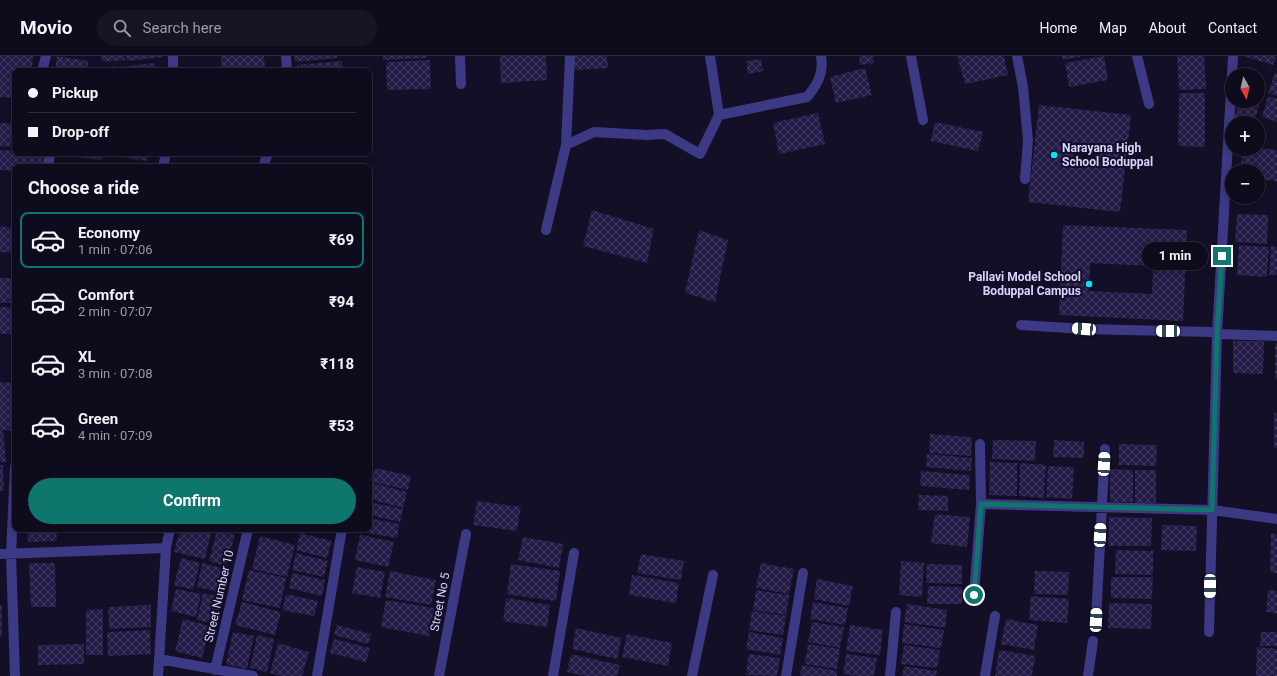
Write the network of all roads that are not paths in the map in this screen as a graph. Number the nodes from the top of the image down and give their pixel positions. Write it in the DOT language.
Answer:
graph roads {
  1 [pos="46,56"];
  2 [pos="173,56"];
  3 [pos="286,56"];
  4 [pos="460,56"];
  5 [pos="570,56"];
  6 [pos="710,56"];
  7 [pos="820,56"];
  8 [pos="911,56"];
  9 [pos="1017,56"];
  10 [pos="1137,56"];
  11 [pos="1233,56"];
  12 [pos="43,68"];
  13 [pos="173,68"];
  14 [pos="287,68"];
  15 [pos="461,84"];
  16 [pos="1149,104"];
  17 [pos="719,115"];
  18 [pos="923,120"];
  19 [pos="566,145"];
  20 [pos="1026,179"];
  21 [pos="546,230"];
  22 [pos="1021,325"];
  23 [pos="1217,334"];
  24 [pos="1277,336"];
  25 [pos="980,444"];
  26 [pos="1105,449"];
  27 [pos="981,504"];
  28 [pos="1102,507"];
  29 [pos="1212,510"];
  30 [pos="1277,519"];
  31 [pos="13,532"];
  32 [pos="169,532"];
  33 [pos="247,532"];
  34 [pos="341,532"];
  35 [pos="466,534"];
  36 [pos="166,548"];
  37 [pos="574,553"];
  38 [pos="0,554"];
  39 [pos="12,554"];
  40 [pos="803,573"];
  41 [pos="713,575"];
  42 [pos="974,595"];
  43 [pos="896,612"];
  44 [pos="994,616"];
  45 [pos="1096,620"];
  46 [pos="1209,632"];
  47 [pos="1093,641"];
  48 [pos="159,659"];
  49 [pos="215,670"];
  50 [pos="15,676"];
  51 [pos="158,676"];
  52 [pos="253,676"];
  53 [pos="316,676"];
  54 [pos="439,676"];
  55 [pos="553,676"];
  56 [pos="692,676"];
  57 [pos="786,676"];
  58 [pos="890,676"];
  59 [pos="985,676"];
  60 [pos="1088,676"];
  1 -- 12 [label="street"];
  2 -- 13 [label="street"];
  3 -- 14 [label="street"];
  4 -- 15 [label="street"];
  5 -- 19 [label="street"];
  6 -- 17 [label="street"];
  7 -- 17 [label="street"];
  8 -- 18 [label="street"];
  9 -- 20 [label="street"];
  10 -- 16 [label="street"];
  11 -- 23 [label="street"];
  17 -- 19 [label="street"];
  19 -- 21 [label="street"];
  22 -- 23 [label="street"];
  23 -- 24 [label="street"];
  23 -- 29 [label="street"];
  25 -- 27 [label="street"];
  26 -- 28 [label="street"];
  27 -- 28 [label="street"];
  27 -- 42 [label="street"];
  28 -- 29 [label="street"];
  28 -- 45 [label="street"];
  29 -- 30 [label="street"];
  29 -- 46 [label="street"];
  31 -- 39 [label="street"];
  32 -- 36 [label="street"];
  33 -- 49 [label="street, Street Number 10"];
  34 -- 53 [label="street"];
  35 -- 54 [label="street, Street No 5"];
  36 -- 39 [label="street"];
  36 -- 48 [label="street"];
  37 -- 55 [label="street"];
  38 -- 39 [label="street"];
  39 -- 50 [label="street"];
  40 -- 57 [label="street"];
  41 -- 56 [label="street"];
  43 -- 58 [label="street"];
  44 -- 59 [label="street"];
  47 -- 60 [label="street"];
  48 -- 49 [label="street"];
  48 -- 51 [label="street"];
  49 -- 52 [label="street"];
}
